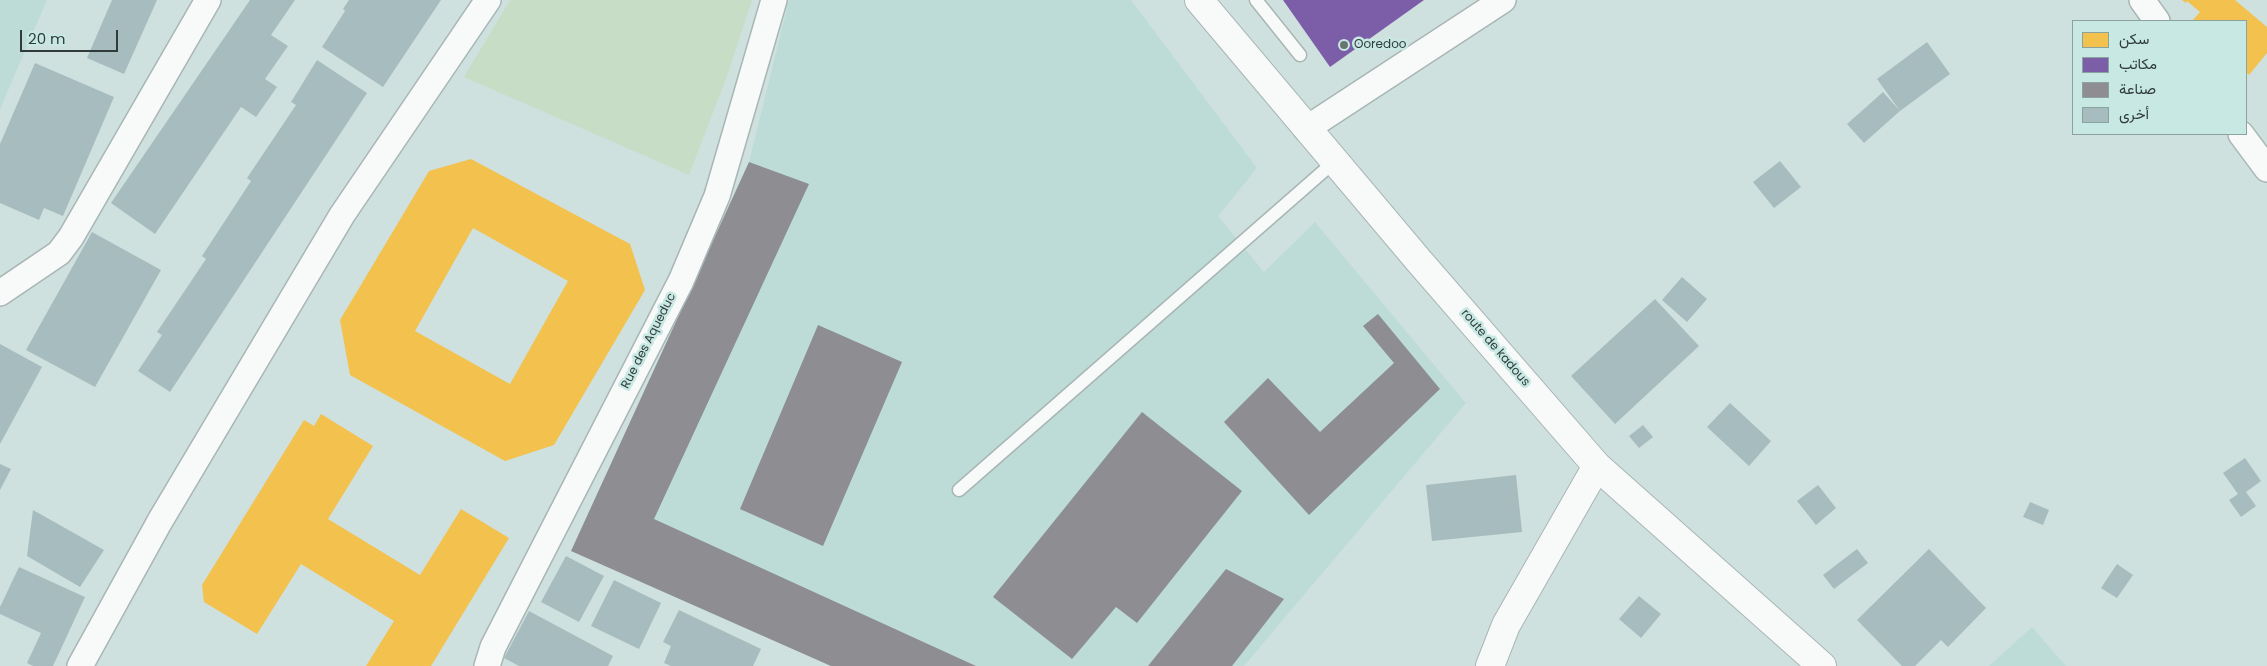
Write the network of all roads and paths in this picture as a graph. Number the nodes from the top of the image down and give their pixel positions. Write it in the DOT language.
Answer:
graph roads {
  1 [pos="208,0"];
  2 [pos="488,0"];
  3 [pos="774,0"];
  4 [pos="1199,0"];
  5 [pos="1256,0"];
  6 [pos="1503,0"];
  7 [pos="2142,0"];
  8 [pos="2156,20"];
  9 [pos="1300,55"];
  10 [pos="1306,129"];
  11 [pos="2242,135"];
  12 [pos="1334,162"];
  13 [pos="2266,163"];
  14 [pos="0,293"];
  15 [pos="1597,466"];
  16 [pos="959,490"];
  17 [pos="80,666"];
  18 [pos="487,666"];
  19 [pos="1490,666"];
  20 [pos="1822,666"];
  1 -- 14 [label="street"];
  2 -- 17 [label="street"];
  3 -- 18 [label="street, Rue des Aqueduc"];
  4 -- 10 [label="main road, route de kadous"];
  5 -- 9 [label="lane"];
  6 -- 10 [label="street"];
  7 -- 8 [label="street"];
  10 -- 12 [label="main road, route de kadous"];
  11 -- 13 [label="street"];
  12 -- 15 [label="main road, route de kadous"];
  12 -- 16 [label="lane"];
  15 -- 19 [label="main road"];
  15 -- 20 [label="main road, route de kadous"];
}
